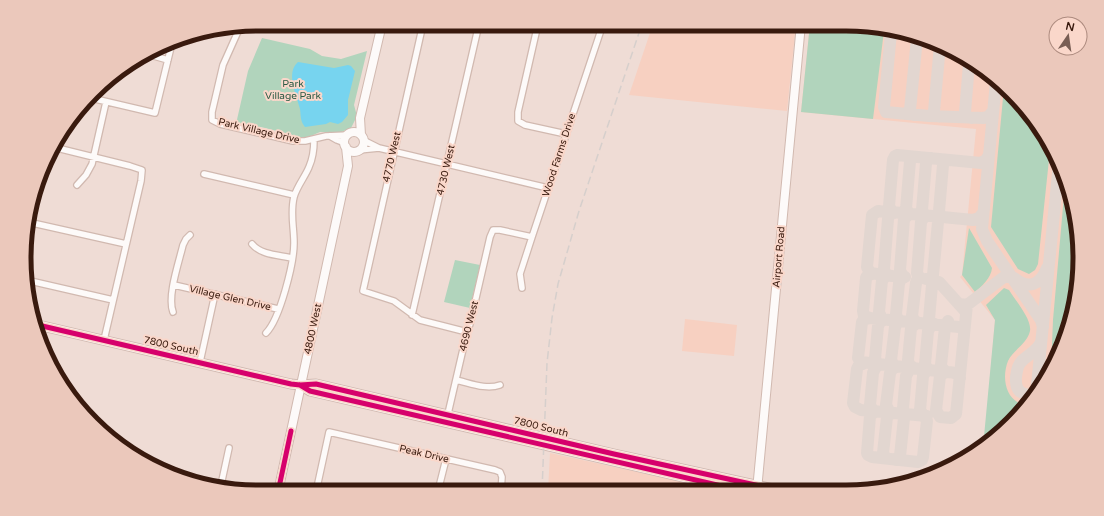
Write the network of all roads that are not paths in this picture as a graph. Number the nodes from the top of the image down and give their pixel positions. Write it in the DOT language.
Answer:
graph roads {
  1 [pos="380,31"];
  2 [pos="421,31"];
  3 [pos="477,31"];
  4 [pos="536,31"];
  5 [pos="601,31"];
  6 [pos="800,31"];
  7 [pos="238,32"];
  8 [pos="171,48"];
  9 [pos="154,56"];
  10 [pos="168,60"];
  11 [pos="95,99"];
  12 [pos="106,102"];
  13 [pos="360,118"];
  14 [pos="349,134"];
  15 [pos="566,134"];
  16 [pos="330,136"];
  17 [pos="362,137"];
  18 [pos="314,140"];
  19 [pos="345,145"];
  20 [pos="59,148"];
  21 [pos="379,148"];
  22 [pos="358,150"];
  23 [pos="394,151"];
  24 [pos="93,157"];
  25 [pos="447,164"];
  26 [pos="348,166"];
  27 [pos="204,174"];
  28 [pos="77,185"];
  29 [pos="548,188"];
  30 [pos="294,195"];
  31 [pos="34,223"];
  32 [pos="190,235"];
  33 [pos="532,237"];
  34 [pos="126,244"];
  35 [pos="252,244"];
  36 [pos="292,258"];
  37 [pos="32,281"];
  38 [pos="174,285"];
  39 [pos="522,288"];
  40 [pos="215,294"];
  41 [pos="113,300"];
  42 [pos="278,309"];
  43 [pos="173,312"];
  44 [pos="412,315"];
  45 [pos="42,326"];
  46 [pos="467,332"];
  47 [pos="266,333"];
  48 [pos="104,340"];
  49 [pos="200,362"];
  50 [pos="456,380"];
  51 [pos="300,385"];
  52 [pos="500,385"];
  53 [pos="447,418"];
  54 [pos="229,448"];
  55 [pos="446,459"];
  56 [pos="222,482"];
  57 [pos="279,485"];
  58 [pos="318,485"];
  59 [pos="440,485"];
  60 [pos="501,485"];
  61 [pos="719,485"];
  62 [pos="744,485"];
  63 [pos="757,485"];
  1 -- 13 [label="street, 4800 West"];
  2 -- 23 [label="street, 4770 West"];
  3 -- 25 [label="street, 4730 West"];
  4 -- 15 [label="street"];
  5 -- 15 [label="street, Wood Farms Drive"];
  6 -- 63 [label="street, Airport Road"];
  7 -- 18 [label="street, Park Village Drive"];
  8 -- 10 [label="street"];
  9 -- 10 [label="street"];
  10 -- 12 [label="street"];
  11 -- 12 [label="street"];
  12 -- 24 [label="street"];
  13 -- 14 [label="street, 4800 West"];
  13 -- 17 [label="street, 4800 West"];
  14 -- 16 [label="street, Park Village Drive"];
  14 -- 17 [label="street"];
  14 -- 19 [label="street, 4800 West"];
  15 -- 29 [label="street, Wood Farms Drive"];
  16 -- 18 [label="street, Park Village Drive"];
  16 -- 19 [label="street"];
  17 -- 21 [label="street"];
  17 -- 22 [label="street, 4800 West"];
  18 -- 30 [label="street, Village Glen Drive"];
  19 -- 22 [label="street"];
  19 -- 26 [label="street, 4800 West"];
  20 -- 24 [label="street"];
  21 -- 22 [label="street"];
  21 -- 23 [label="street"];
  22 -- 26 [label="street, 4800 West"];
  23 -- 25 [label="street"];
  23 -- 44 [label="street, 4770 West"];
  24 -- 28 [label="street"];
  24 -- 34 [label="street"];
  25 -- 29 [label="street"];
  25 -- 44 [label="street, 4730 West"];
  26 -- 51 [label="street, 4800 West"];
  27 -- 30 [label="street"];
  29 -- 33 [label="street, Wood Farms Drive"];
  30 -- 36 [label="street, Village Glen Drive"];
  31 -- 34 [label="street"];
  32 -- 38 [label="street"];
  33 -- 39 [label="street, Wood Farms Drive"];
  33 -- 46 [label="street, 4690 West"];
  34 -- 41 [label="street"];
  35 -- 36 [label="street"];
  36 -- 42 [label="street, Village Glen Drive"];
  37 -- 41 [label="street"];
  38 -- 40 [label="street, Village Glen Drive"];
  38 -- 43 [label="street"];
  40 -- 42 [label="street, Village Glen Drive"];
  40 -- 49 [label="street"];
  41 -- 48 [label="street"];
  42 -- 47 [label="street"];
  44 -- 46 [label="street"];
  45 -- 48 [label="main road, 7800 South"];
  46 -- 50 [label="street, 4690 West"];
  48 -- 49 [label="main road, 7800 South"];
  49 -- 51 [label="main road, 7800 South"];
  50 -- 52 [label="street"];
  50 -- 53 [label="street, 4690 West"];
  51 -- 53 [label="main road, 7800 South"];
  51 -- 57 [label="street, 4800 West"];
  53 -- 61 [label="main road, 7800 South"];
  53 -- 62 [label="main road, 7800 South"];
  54 -- 56 [label="street"];
  55 -- 58 [label="street, Peak Drive"];
  55 -- 59 [label="street"];
  55 -- 60 [label="street, Peak Drive"];
}
